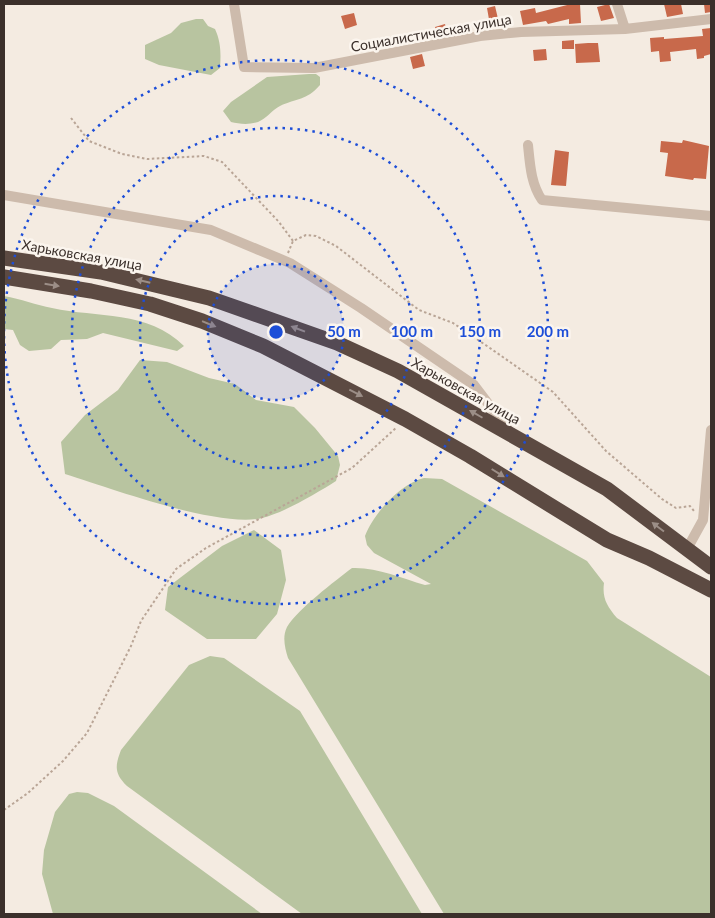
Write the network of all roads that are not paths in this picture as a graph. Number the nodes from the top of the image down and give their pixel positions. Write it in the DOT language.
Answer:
graph roads {
  1 [pos="234,4"];
  2 [pos="617,4"];
  3 [pos="711,19"];
  4 [pos="625,29"];
  5 [pos="528,145"];
  6 [pos="4,194"];
  7 [pos="711,216"];
  8 [pos="4,258"];
  9 [pos="4,277"];
  10 [pos="711,430"];
  11 [pos="511,434"];
  12 [pos="687,549"];
  13 [pos="711,567"];
  14 [pos="711,590"];
  1 -- 4 [label="street, Социалистическая улица"];
  2 -- 4 [label="street"];
  3 -- 4 [label="street, Социалистическая улица"];
  5 -- 7 [label="street"];
  6 -- 11 [label="street"];
  11 -- 8 [label="highway, Харьковская улица, one-way"];
  9 -- 14 [label="highway, one-way"];
  10 -- 12 [label="street"];
  12 -- 11 [label="highway, Харьковская улица, one-way"];
  12 -- 13 [label="highway, Харьковская улица"];
}
